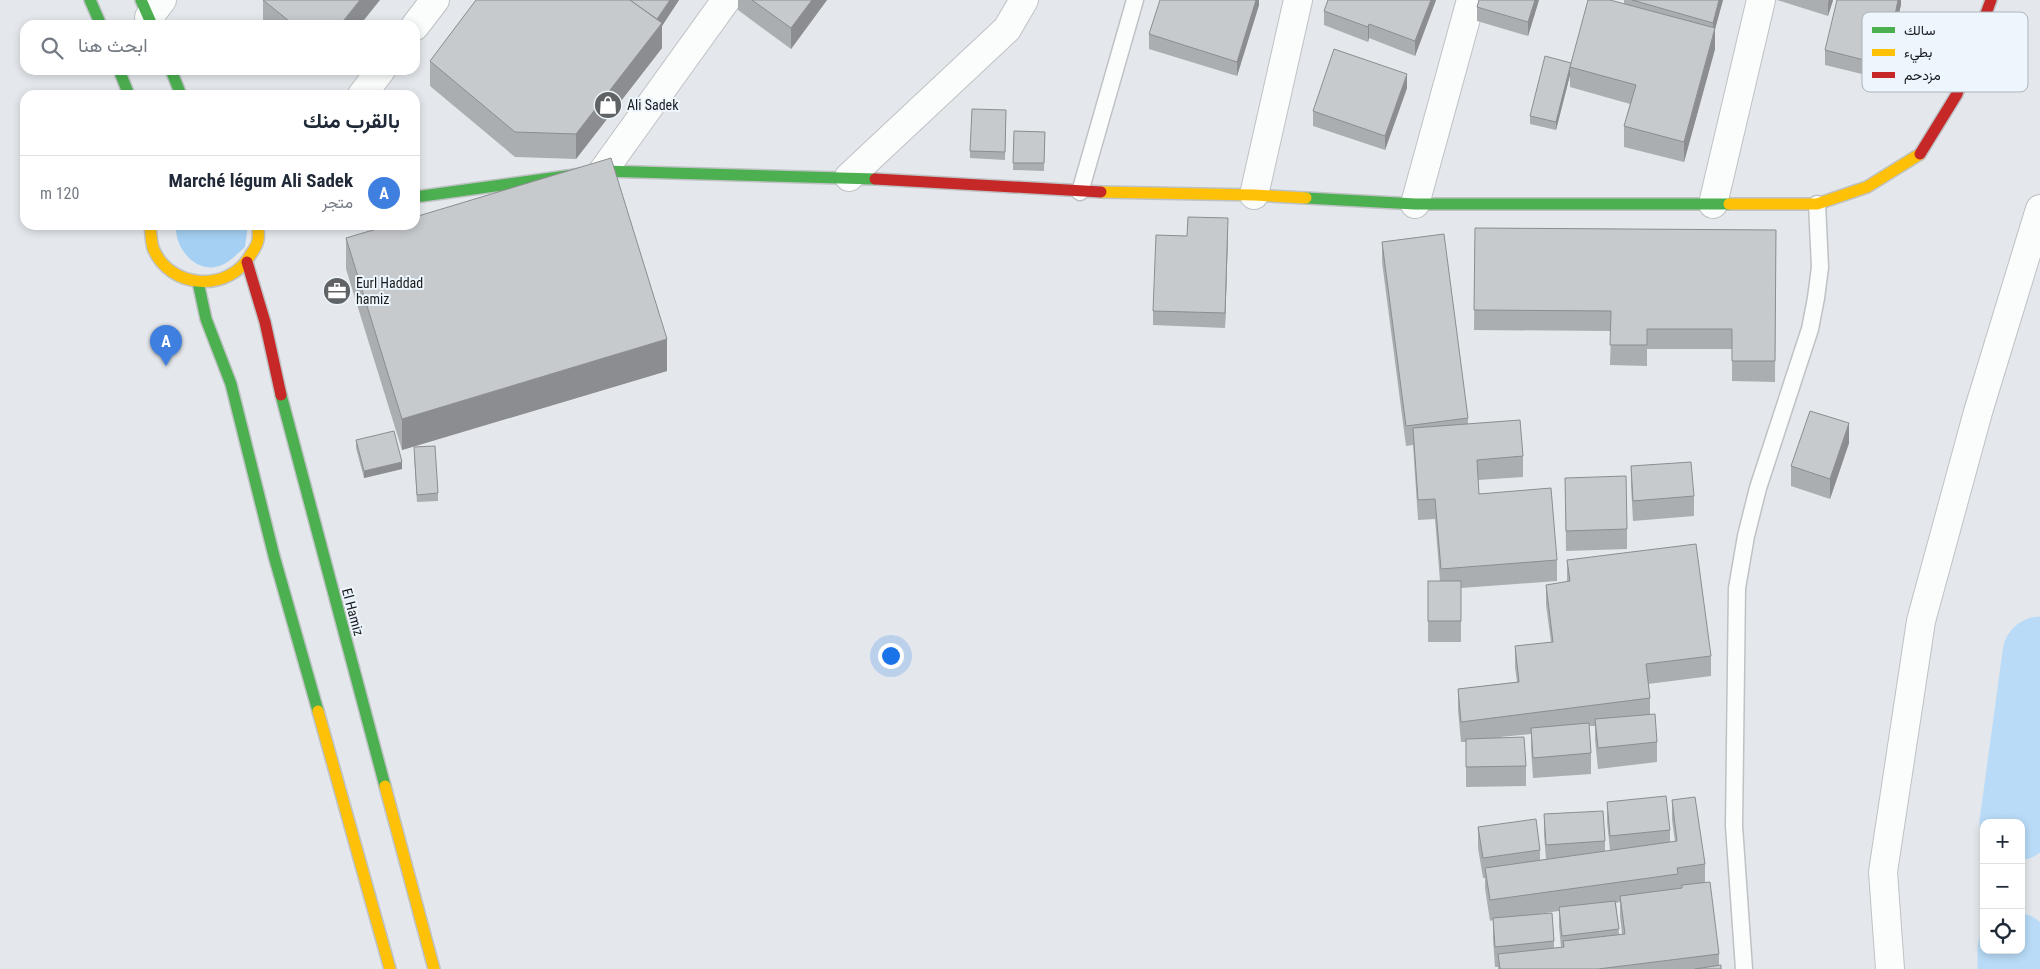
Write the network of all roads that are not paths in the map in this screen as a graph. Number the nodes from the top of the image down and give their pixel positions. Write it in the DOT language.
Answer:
graph roads {
  1 [pos="90,0"];
  2 [pos="435,0"];
  3 [pos="726,0"];
  4 [pos="1024,0"];
  5 [pos="1135,0"];
  6 [pos="1298,0"];
  7 [pos="1472,0"];
  8 [pos="1761,0"];
  9 [pos="1991,0"];
  10 [pos="1987,12"];
  11 [pos="99,20"];
  12 [pos="420,20"];
  13 [pos="121,75"];
  14 [pos="173,75"];
  15 [pos="377,75"];
  16 [pos="127,90"];
  17 [pos="179,90"];
  18 [pos="366,90"];
  19 [pos="1958,92"];
  20 [pos="603,172"];
  21 [pos="849,177"];
  22 [pos="1080,192"];
  23 [pos="1254,195"];
  24 [pos="420,196"];
  25 [pos="1415,204"];
  26 [pos="1713,204"];
  27 [pos="1817,204"];
  28 [pos="2040,209"];
  29 [pos="151,230"];
  30 [pos="258,230"];
  31 [pos="247,262"];
  32 [pos="198,282"];
  33 [pos="390,969"];
  34 [pos="434,969"];
  35 [pos="1744,969"];
  36 [pos="1890,969"];
  1 -- 11 [label="main road"];
  2 -- 12 [label="street"];
  3 -- 20 [label="street"];
  4 -- 21 [label="street"];
  5 -- 22 [label="lane"];
  6 -- 23 [label="street"];
  7 -- 25 [label="street"];
  8 -- 26 [label="street"];
  9 -- 10 [label="main road"];
  13 -- 16 [label="main road"];
  14 -- 17 [label="main road"];
  15 -- 18 [label="street"];
  19 -- 27 [label="main road"];
  20 -- 21 [label="main road"];
  20 -- 24 [label="main road"];
  21 -- 22 [label="main road"];
  22 -- 23 [label="main road"];
  23 -- 25 [label="main road"];
  25 -- 26 [label="main road"];
  26 -- 27 [label="main road"];
  27 -- 35 [label="lane"];
  28 -- 36 [label="street"];
  29 -- 32 [label="main road"];
  30 -- 31 [label="main road"];
  31 -- 32 [label="main road"];
  31 -- 34 [label="main road, El Hamiz"];
  32 -- 33 [label="main road"];
}
